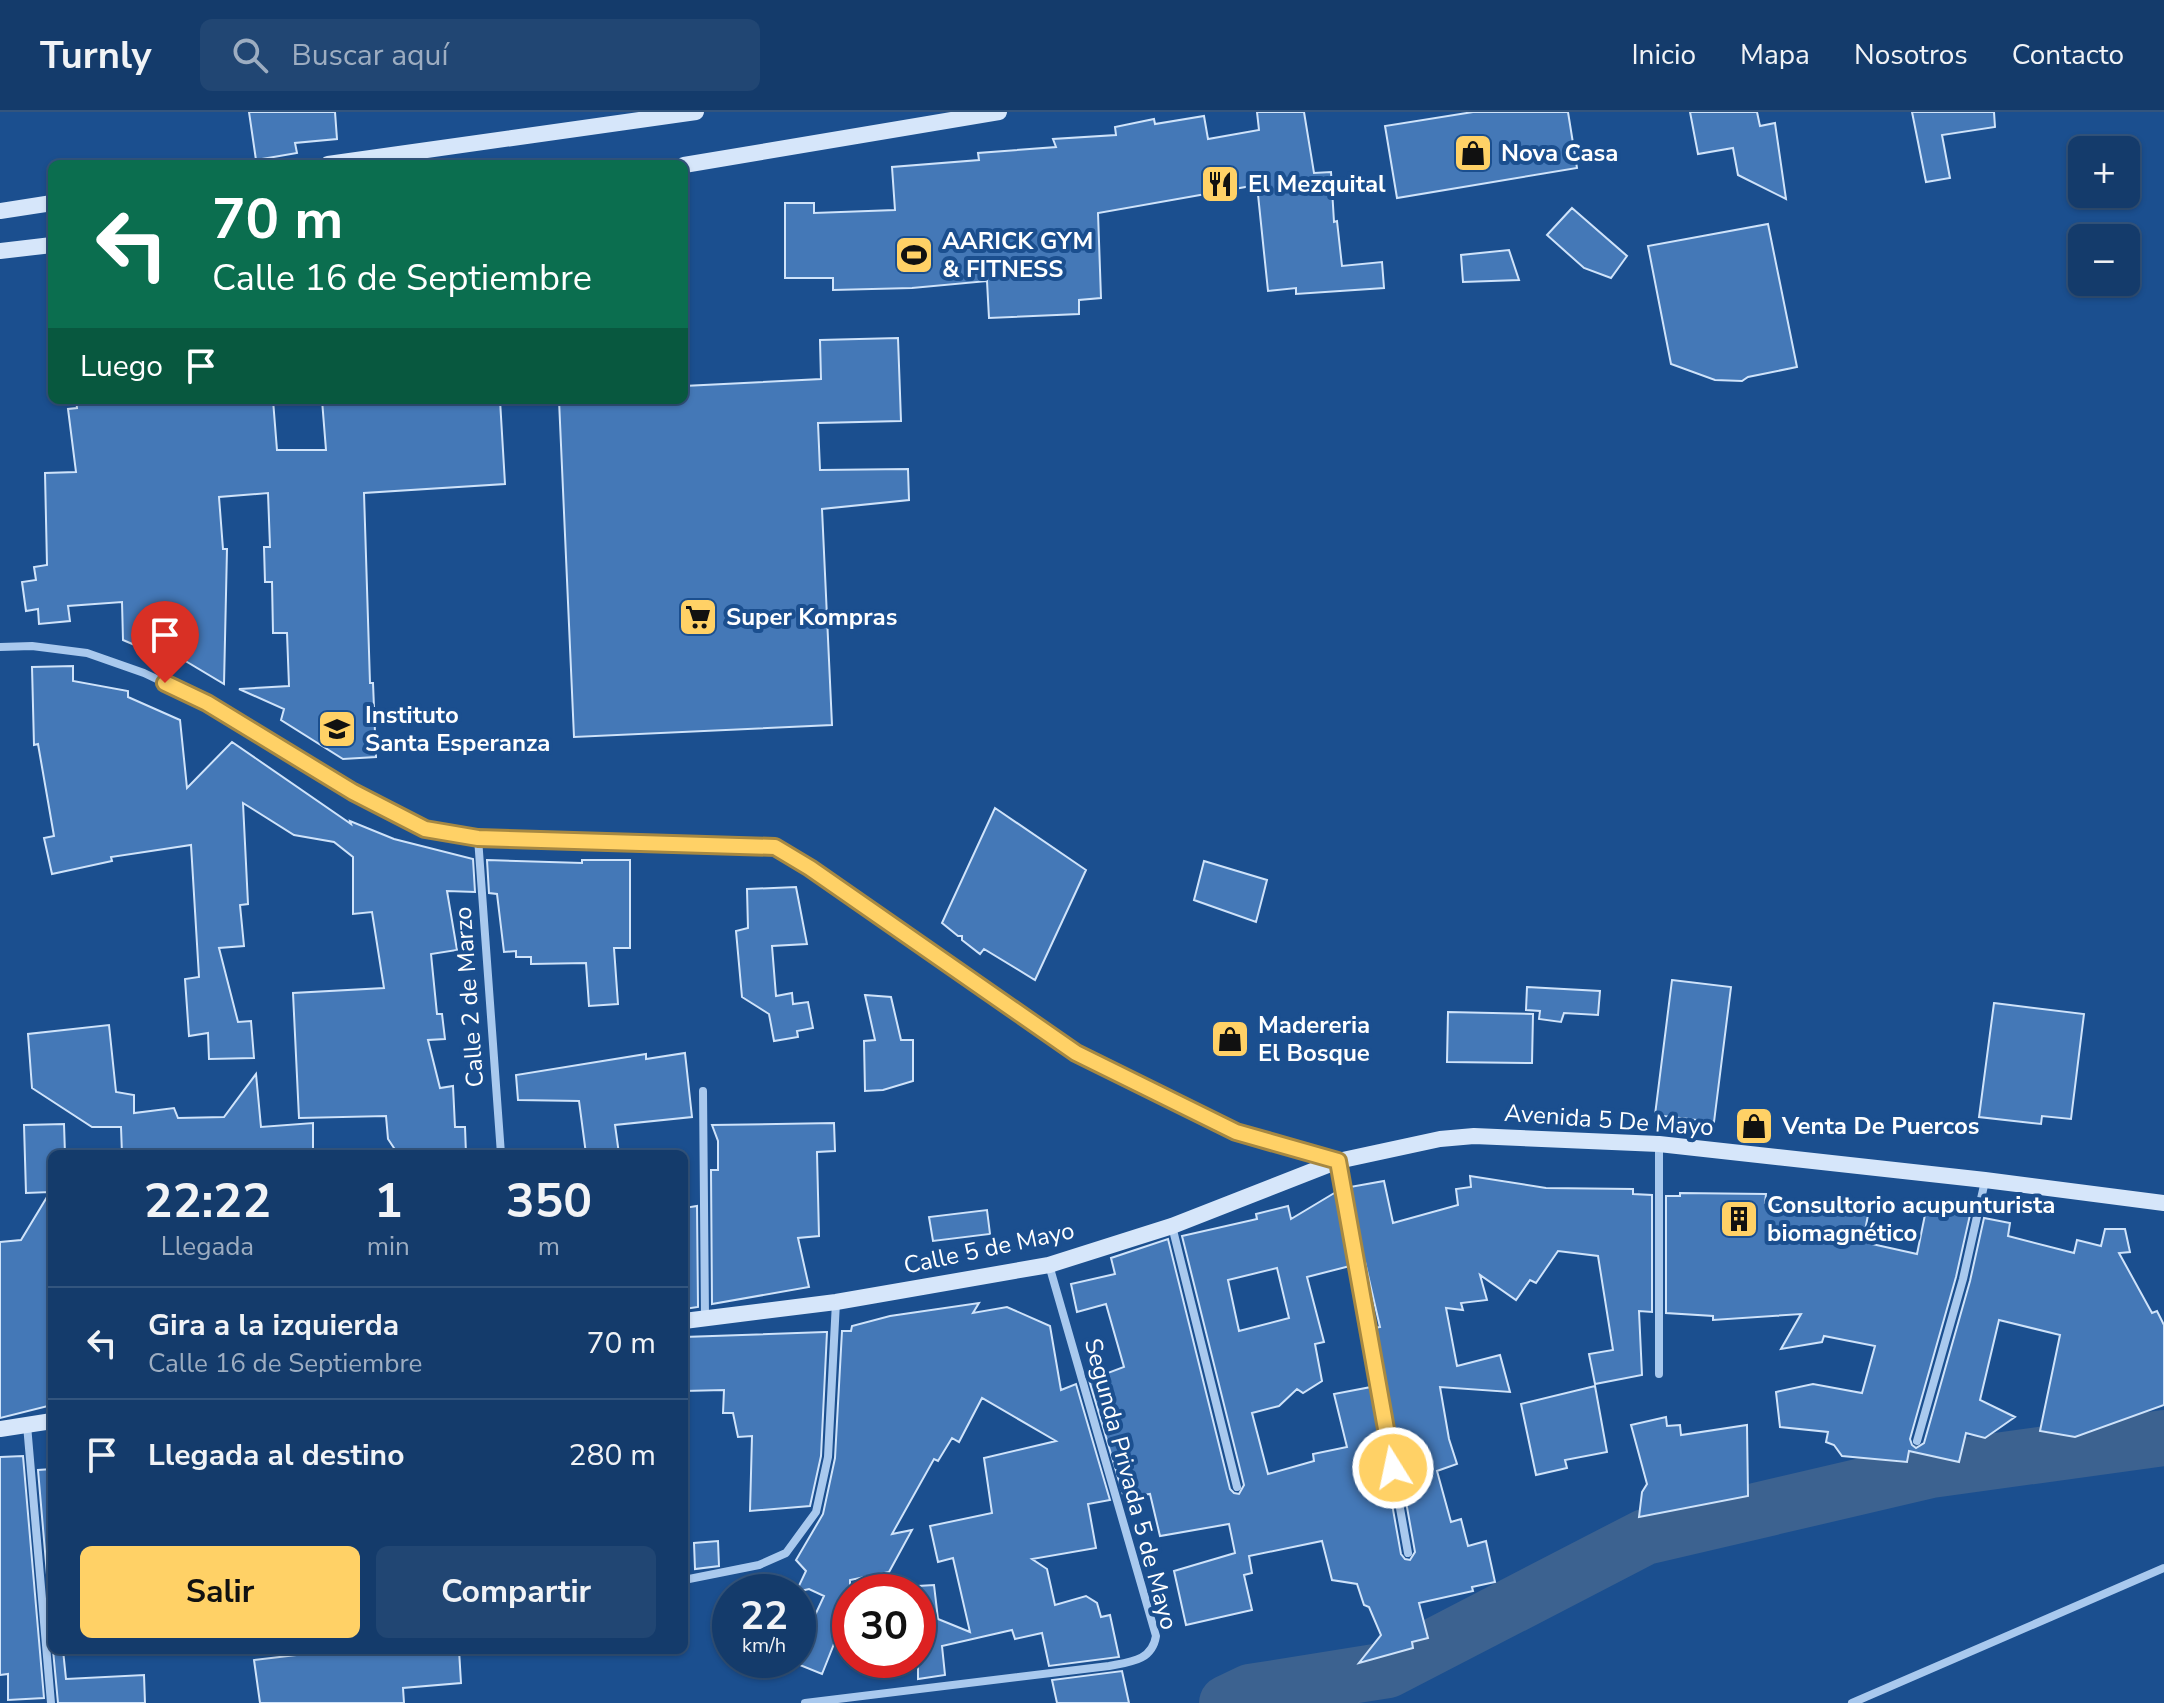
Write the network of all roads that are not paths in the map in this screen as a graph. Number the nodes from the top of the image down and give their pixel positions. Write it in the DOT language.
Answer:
graph roads {
  1 [pos="696,112"];
  2 [pos="999,112"];
  3 [pos="356,160"];
  4 [pos="688,164"];
  5 [pos="48,204"];
  6 [pos="0,211"];
  7 [pos="48,245"];
  8 [pos="0,251"];
  9 [pos="0,647"];
  10 [pos="478,838"];
  11 [pos="703,1091"];
  12 [pos="1659,1144"];
  13 [pos="501,1150"];
  14 [pos="1338,1161"];
  15 [pos="1985,1180"];
  16 [pos="2164,1203"];
  17 [pos="1172,1226"];
  18 [pos="1049,1265"];
  19 [pos="836,1302"];
  20 [pos="705,1318"];
  21 [pos="688,1320"];
  22 [pos="1659,1374"];
  23 [pos="48,1422"];
  24 [pos="27,1425"];
  25 [pos="0,1429"];
  26 [pos="1917,1441"];
  27 [pos="1237,1487"];
  28 [pos="1408,1553"];
  29 [pos="2164,1568"];
  30 [pos="688,1579"];
  31 [pos="51,1703"];
  32 [pos="805,1703"];
  33 [pos="1852,1703"];
  1 -- 3 [label="street"];
  2 -- 4 [label="street"];
  5 -- 6 [label="street"];
  7 -- 8 [label="street"];
  9 -- 10 [label="street"];
  10 -- 13 [label="street, Calle 2 de Marzo"];
  10 -- 14 [label="street"];
  11 -- 20 [label="street"];
  12 -- 14 [label="street, Avenida 5 De Mayo"];
  12 -- 15 [label="street, Avenida 5 De Mayo"];
  12 -- 22 [label="street"];
  14 -- 17 [label="street, Calle 5 de Mayo"];
  14 -- 28 [label="street"];
  15 -- 16 [label="street, Avenida 5 De Mayo"];
  15 -- 26 [label="street"];
  17 -- 18 [label="street, Calle 5 de Mayo"];
  17 -- 27 [label="street"];
  18 -- 19 [label="street, Calle 5 de Mayo"];
  18 -- 32 [label="street, Segunda Privada 5 de Mayo"];
  19 -- 20 [label="street, Calle 5 de Mayo"];
  19 -- 30 [label="street"];
  20 -- 21 [label="street, Calle 5 de Mayo"];
  23 -- 24 [label="street"];
  24 -- 25 [label="street"];
  24 -- 31 [label="street"];
  29 -- 33 [label="street"];
}
